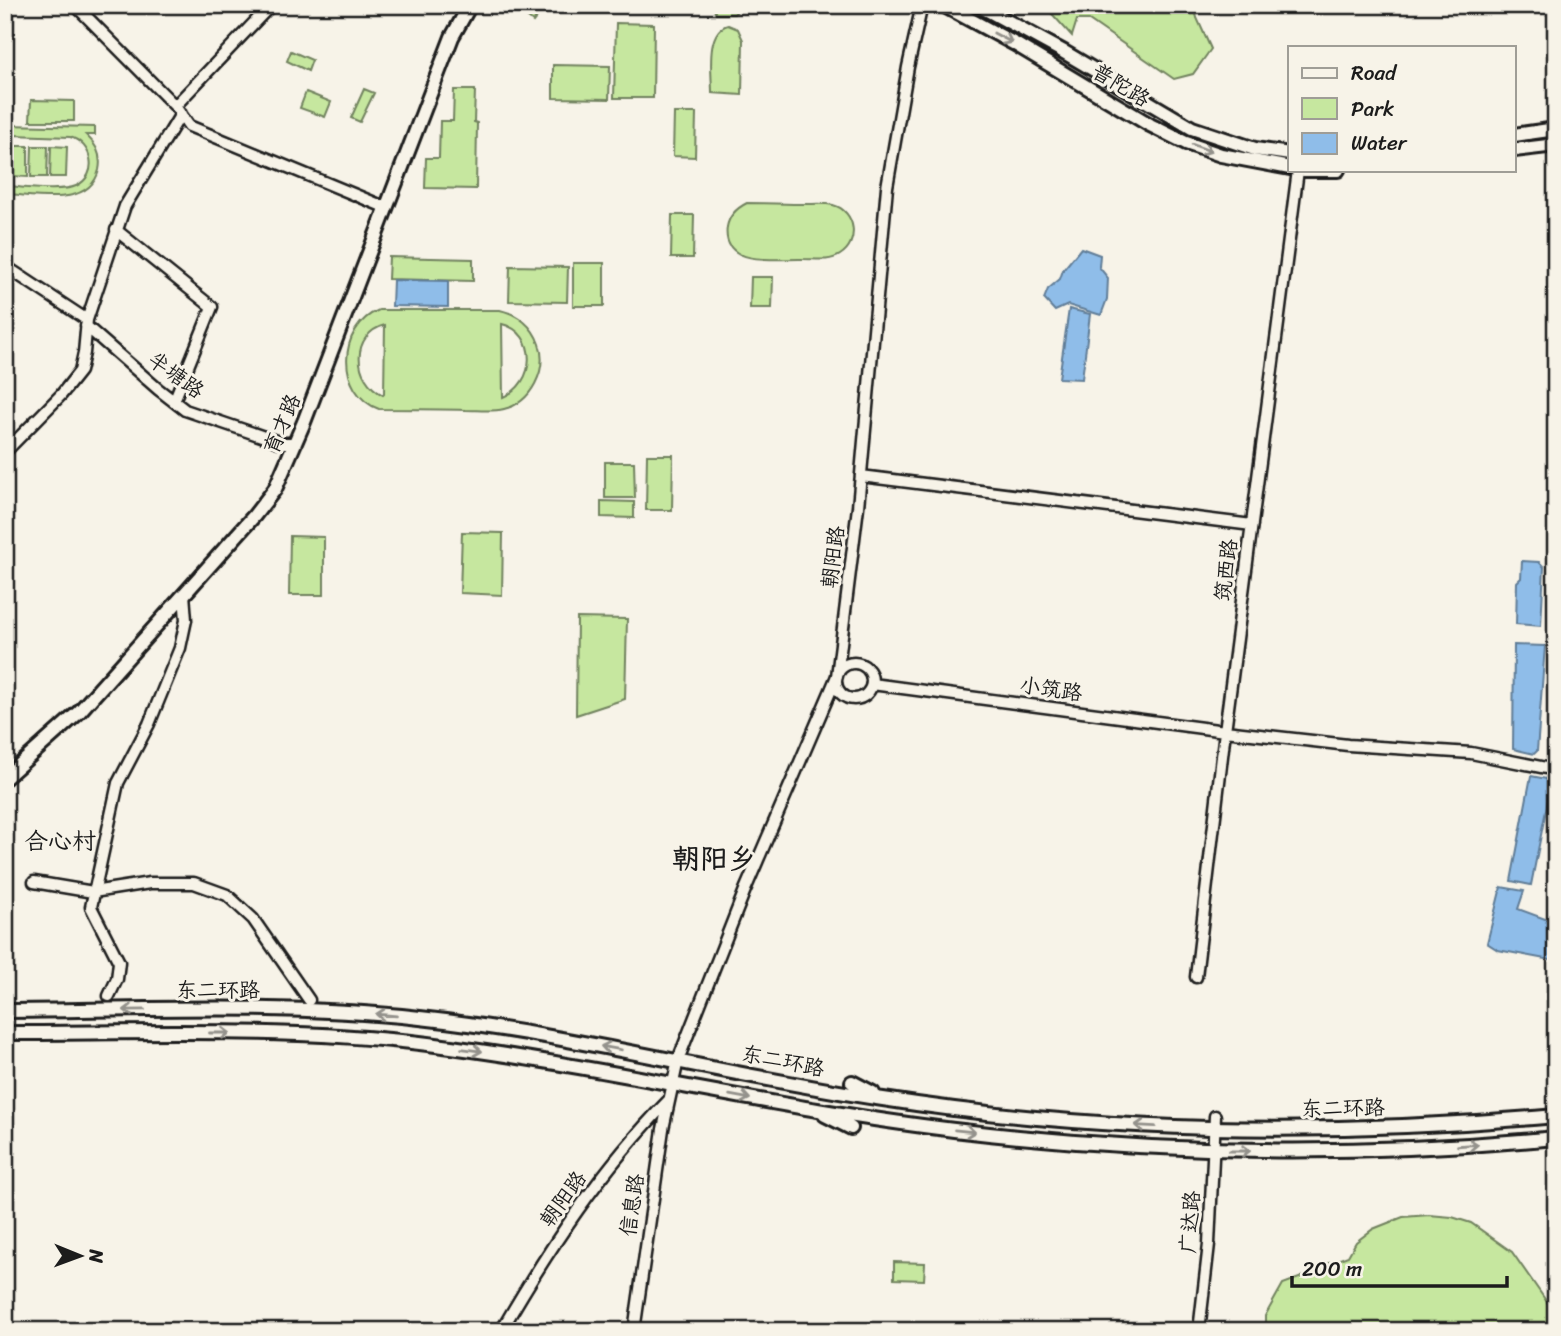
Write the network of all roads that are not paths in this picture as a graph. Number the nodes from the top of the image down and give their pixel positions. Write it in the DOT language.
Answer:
graph roads {
  1 [pos="75,5"];
  2 [pos="271,5"];
  3 [pos="470,5"];
  4 [pos="922,5"];
  5 [pos="943,5"];
  6 [pos="978,5"];
  7 [pos="178,110"];
  8 [pos="1556,129"];
  9 [pos="1516,135"];
  10 [pos="1556,145"];
  11 [pos="1516,150"];
  12 [pos="1288,154"];
  13 [pos="1288,168"];
  14 [pos="1301,172"];
  15 [pos="387,208"];
  16 [pos="116,230"];
  17 [pos="5,266"];
  18 [pos="87,323"];
  19 [pos="173,401"];
  20 [pos="295,443"];
  21 [pos="5,452"];
  22 [pos="861,476"];
  23 [pos="1252,525"];
  24 [pos="184,594"];
  25 [pos="836,676"];
  26 [pos="872,684"];
  27 [pos="1225,731"];
  28 [pos="1556,770"];
  29 [pos="5,778"];
  30 [pos="34,882"];
  31 [pos="93,892"];
  32 [pos="1196,976"];
  33 [pos="108,996"];
  34 [pos="309,1000"];
  35 [pos="5,1011"];
  36 [pos="5,1033"];
  37 [pos="678,1060"];
  38 [pos="852,1082"];
  39 [pos="673,1086"];
  40 [pos="669,1100"];
  41 [pos="886,1100"];
  42 [pos="812,1109"];
  43 [pos="1556,1116"];
  44 [pos="1215,1123"];
  45 [pos="851,1128"];
  46 [pos="1556,1138"];
  47 [pos="1215,1151"];
  48 [pos="501,1331"];
  49 [pos="634,1331"];
  50 [pos="1199,1331"];
  1 -- 7 [label="street"];
  2 -- 7 [label="street"];
  3 -- 15 [label="main road, 育才路"];
  4 -- 22 [label="street, 朝阳路"];
  5 -- 13 [label="main road, 普陀路, one-way"];
  6 -- 12 [label="main road, 普陀路"];
  7 -- 15 [label="street"];
  7 -- 16 [label="street"];
  8 -- 9 [label="main road"];
  10 -- 11 [label="main road"];
  14 -- 23 [label="street, 筑西路"];
  15 -- 20 [label="main road, 育才路"];
  16 -- 18 [label="street"];
  16 -- 19 [label="street"];
  17 -- 18 [label="street, 半塘路"];
  18 -- 19 [label="street, 半塘路"];
  18 -- 21 [label="street"];
  19 -- 20 [label="street, 半塘路"];
  20 -- 24 [label="main road, 育才路"];
  22 -- 23 [label="street"];
  22 -- 25 [label="street, 朝阳路"];
  23 -- 27 [label="street, 筑西路"];
  24 -- 29 [label="main road, 育才路"];
  24 -- 31 [label="street"];
  25 -- 26 [label="street"];
  25 -- 26 [label="street"];
  25 -- 37 [label="street, 朝阳路"];
  26 -- 27 [label="street, 小筑路"];
  27 -- 28 [label="street, 小筑路"];
  27 -- 32 [label="street, 筑西路"];
  30 -- 31 [label="street"];
  31 -- 33 [label="street"];
  31 -- 34 [label="street"];
  37 -- 35 [label="main road, 东二环路, one-way"];
  36 -- 39 [label="main road, 东二环路, one-way"];
  37 -- 39 [label="street, 朝阳路"];
  37 -- 41 [label="main road, 东二环路"];
  38 -- 41 [label="main road"];
  39 -- 40 [label="street, 信息路"];
  39 -- 42 [label="main road, 东二环路, one-way"];
  40 -- 48 [label="street, 朝阳路"];
  40 -- 49 [label="street, 信息路"];
  44 -- 41 [label="main road, 东二环路, one-way"];
  42 -- 45 [label="main road"];
  42 -- 47 [label="main road, 东二环路, one-way"];
  43 -- 44 [label="main road, 东二环路"];
  44 -- 47 [label="street, 广达路"];
  47 -- 46 [label="main road, 东二环路, one-way"];
  47 -- 50 [label="street, 广达路"];
}
